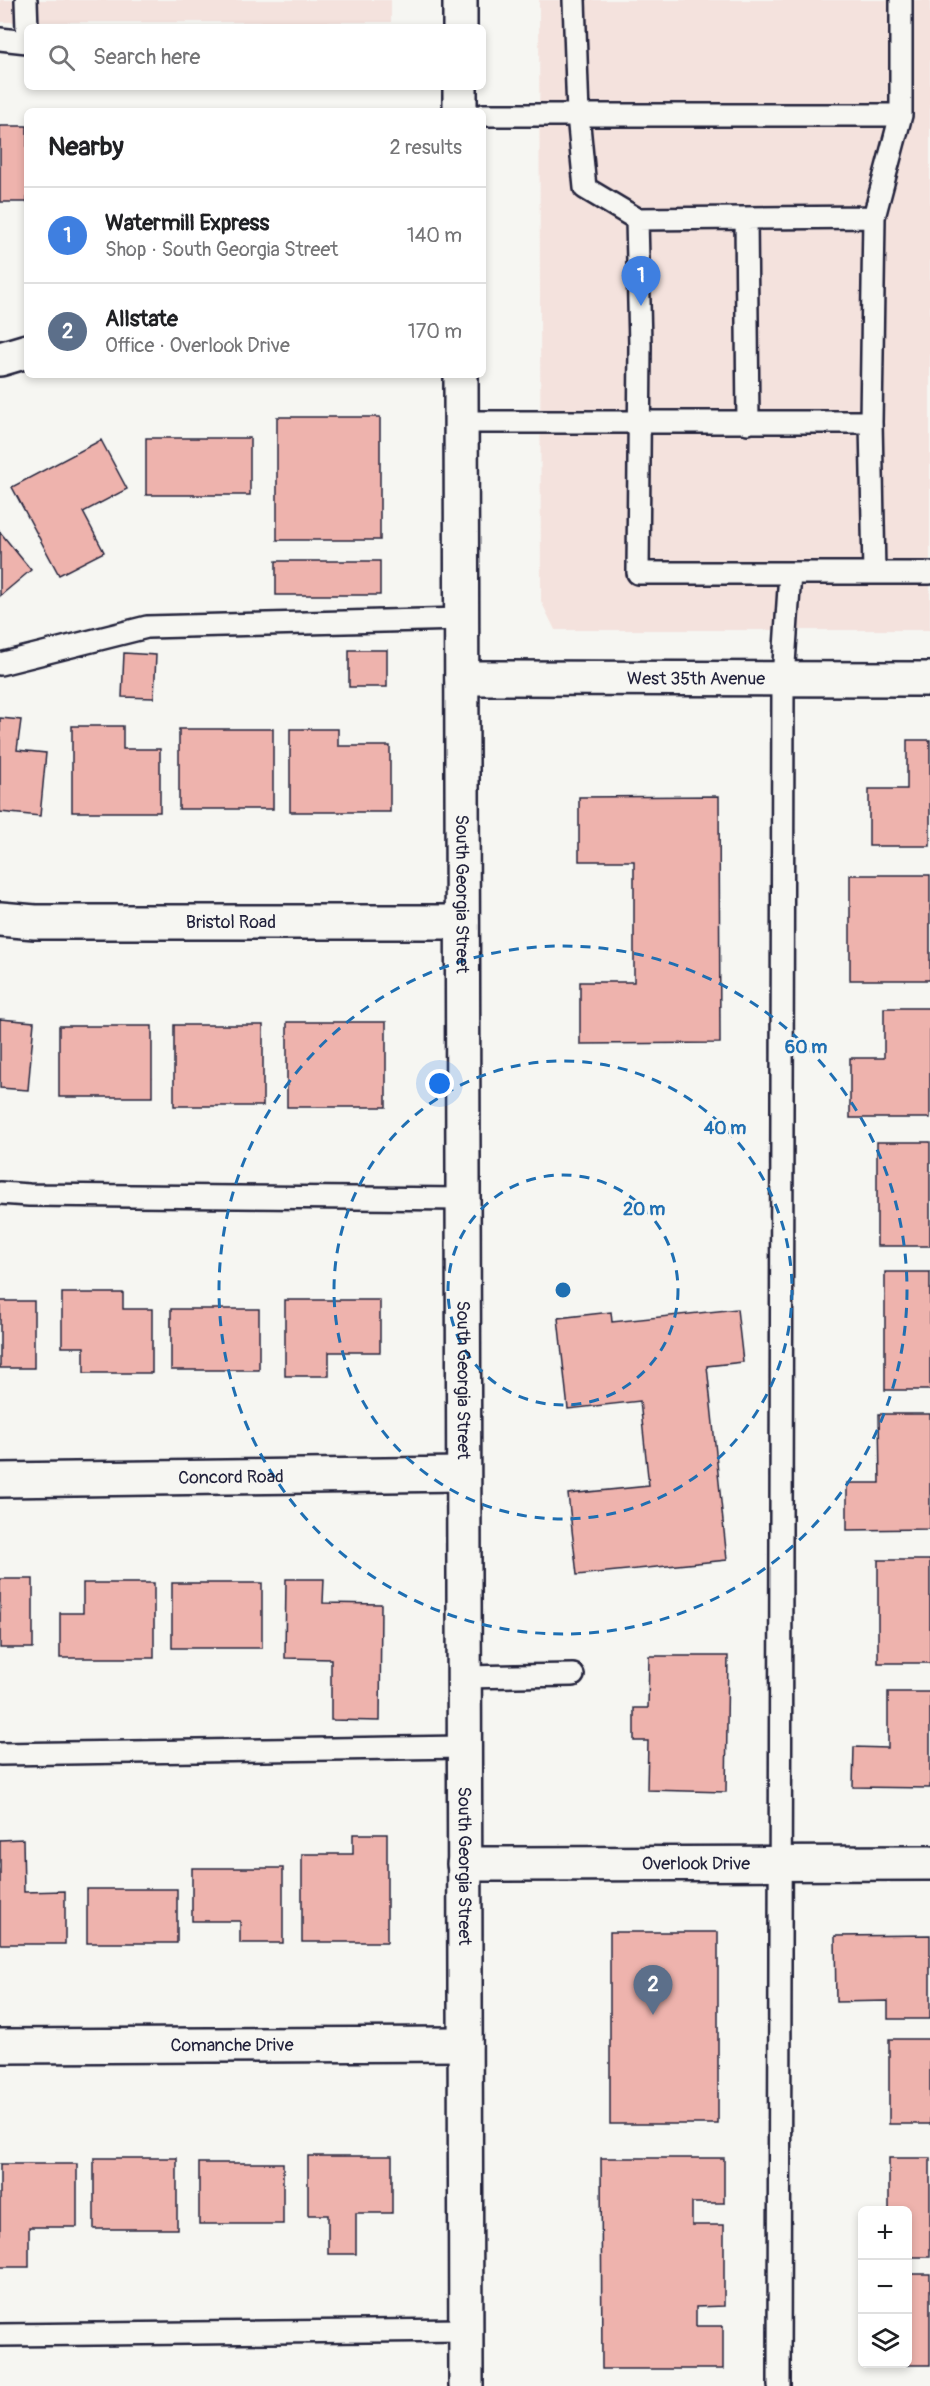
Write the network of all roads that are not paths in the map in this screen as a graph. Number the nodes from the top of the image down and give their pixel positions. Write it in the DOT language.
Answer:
graph roads {
  1 [pos="26,0"];
  2 [pos="460,0"];
  3 [pos="574,0"];
  4 [pos="901,0"];
  5 [pos="27,24"];
  6 [pos="460,24"];
  7 [pos="0,39"];
  8 [pos="24,42"];
  9 [pos="460,90"];
  10 [pos="460,108"];
  11 [pos="486,115"];
  12 [pos="578,115"];
  13 [pos="901,115"];
  14 [pos="874,217"];
  15 [pos="746,218"];
  16 [pos="637,219"];
  17 [pos="24,352"];
  18 [pos="0,359"];
  19 [pos="461,378"];
  20 [pos="461,422"];
  21 [pos="871,422"];
  22 [pos="748,423"];
  23 [pos="640,424"];
  24 [pos="790,573"];
  25 [pos="874,573"];
  26 [pos="930,573"];
  27 [pos="462,619"];
  28 [pos="0,664"];
  29 [pos="462,678"];
  30 [pos="783,679"];
  31 [pos="930,679"];
  32 [pos="0,919"];
  33 [pos="462,922"];
  34 [pos="0,1193"];
  35 [pos="463,1199"];
  36 [pos="463,1474"];
  37 [pos="0,1480"];
  38 [pos="573,1675"];
  39 [pos="464,1677"];
  40 [pos="464,1747"];
  41 [pos="0,1754"];
  42 [pos="781,1863"];
  43 [pos="930,1863"];
  44 [pos="464,1864"];
  45 [pos="465,2044"];
  46 [pos="0,2046"];
  47 [pos="465,2330"];
  48 [pos="0,2335"];
  49 [pos="466,2386"];
  50 [pos="778,2386"];
  1 -- 5 [label="lane"];
  2 -- 6 [label="street"];
  3 -- 12 [label="lane"];
  4 -- 13 [label="lane"];
  7 -- 8 [label="lane"];
  9 -- 10 [label="street"];
  11 -- 12 [label="lane"];
  12 -- 13 [label="lane"];
  12 -- 16 [label="lane"];
  13 -- 14 [label="lane"];
  14 -- 15 [label="lane"];
  14 -- 21 [label="lane"];
  15 -- 16 [label="lane"];
  15 -- 22 [label="lane"];
  16 -- 23 [label="lane"];
  17 -- 18 [label="street"];
  19 -- 20 [label="street, South Georgia Street"];
  20 -- 23 [label="lane"];
  20 -- 27 [label="street, South Georgia Street"];
  21 -- 22 [label="lane"];
  21 -- 25 [label="lane"];
  22 -- 23 [label="lane"];
  23 -- 24 [label="lane"];
  24 -- 25 [label="lane"];
  24 -- 30 [label="lane"];
  25 -- 26 [label="lane"];
  27 -- 28 [label="lane"];
  27 -- 29 [label="street, South Georgia Street"];
  29 -- 30 [label="street, West 35th Avenue"];
  29 -- 33 [label="street, South Georgia Street"];
  30 -- 31 [label="street, West 35th Avenue"];
  30 -- 42 [label="lane"];
  32 -- 33 [label="street, Bristol Road"];
  33 -- 35 [label="street, South Georgia Street"];
  34 -- 35 [label="lane"];
  35 -- 36 [label="street, South Georgia Street"];
  36 -- 37 [label="street, Concord Road"];
  36 -- 39 [label="street, South Georgia Street"];
  38 -- 39 [label="lane"];
  39 -- 40 [label="street, South Georgia Street"];
  40 -- 41 [label="lane"];
  40 -- 44 [label="street, South Georgia Street"];
  42 -- 43 [label="street, Overlook Drive"];
  42 -- 44 [label="street, Overlook Drive"];
  42 -- 50 [label="lane"];
  44 -- 45 [label="street, South Georgia Street"];
  45 -- 46 [label="street, Comanche Drive"];
  45 -- 47 [label="street, South Georgia Street"];
  47 -- 48 [label="lane"];
  47 -- 49 [label="street, South Georgia Street"];
}
